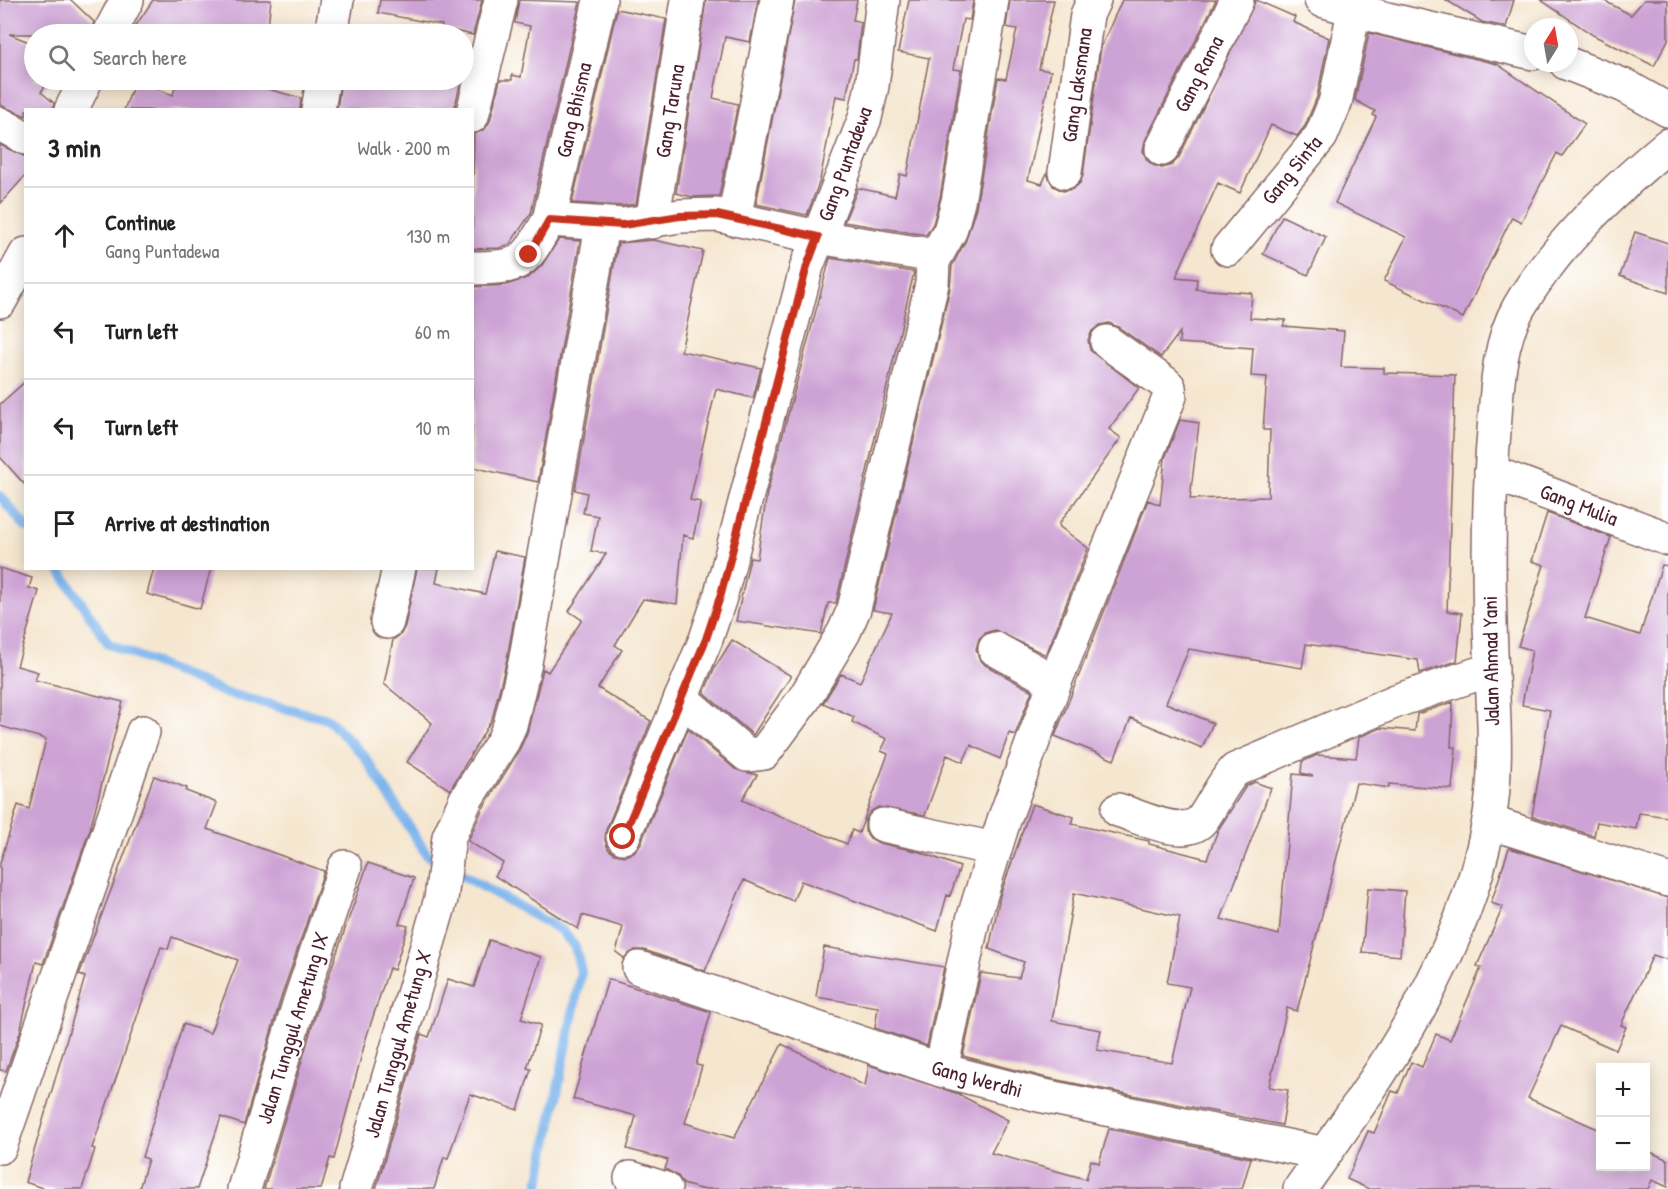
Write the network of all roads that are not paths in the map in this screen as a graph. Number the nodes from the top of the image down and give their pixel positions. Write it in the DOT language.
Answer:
graph roads {
  1 [pos="127,0"];
  2 [pos="337,0"];
  3 [pos="501,0"];
  4 [pos="600,0"];
  5 [pos="688,0"];
  6 [pos="777,0"];
  7 [pos="883,0"];
  8 [pos="992,0"];
  9 [pos="1094,0"];
  10 [pos="1237,0"];
  11 [pos="1321,0"];
  12 [pos="1392,10"];
  13 [pos="1354,11"];
  14 [pos="114,24"];
  15 [pos="333,24"];
  16 [pos="1524,49"];
  17 [pos="1578,68"];
  18 [pos="81,90"];
  19 [pos="321,90"];
  20 [pos="71,108"];
  21 [pos="318,108"];
  22 [pos="474,108"];
  23 [pos="1668,110"];
  24 [pos="0,124"];
  25 [pos="24,137"];
  26 [pos="1668,145"];
  27 [pos="1162,149"];
  28 [pos="1065,172"];
  29 [pos="734,219"];
  30 [pos="549,220"];
  31 [pos="652,222"];
  32 [pos="602,226"];
  33 [pos="818,237"];
  34 [pos="1228,249"];
  35 [pos="24,258"];
  36 [pos="933,261"];
  37 [pos="474,268"];
  38 [pos="0,301"];
  39 [pos="1107,342"];
  40 [pos="1491,472"];
  41 [pos="1668,539"];
  42 [pos="399,570"];
  43 [pos="387,622"];
  44 [pos="995,649"];
  45 [pos="1492,669"];
  46 [pos="1055,682"];
  47 [pos="681,698"];
  48 [pos="142,732"];
  49 [pos="1118,810"];
  50 [pos="1489,822"];
  51 [pos="883,825"];
  52 [pos="623,837"];
  53 [pos="995,849"];
  54 [pos="345,867"];
  55 [pos="1668,880"];
  56 [pos="639,969"];
  57 [pos="941,1071"];
  58 [pos="0,1147"];
  59 [pos="1325,1154"];
  60 [pos="631,1178"];
  61 [pos="244,1189"];
  62 [pos="356,1189"];
  63 [pos="664,1189"];
  64 [pos="1300,1189"];
  1 -- 14 [label="street"];
  2 -- 15 [label="street"];
  3 -- 22 [label="street"];
  4 -- 30 [label="street, Gang Bhisma"];
  5 -- 31 [label="street, Gang Taruna"];
  6 -- 29 [label="street"];
  7 -- 33 [label="street, Gang Puntadewa"];
  8 -- 36 [label="street"];
  9 -- 28 [label="street, Gang Laksmana"];
  10 -- 27 [label="street, Gang Rama"];
  11 -- 13 [label="street"];
  12 -- 13 [label="street"];
  12 -- 16 [label="street"];
  13 -- 34 [label="street, Gang Sinta"];
  17 -- 23 [label="street"];
  18 -- 20 [label="street"];
  19 -- 21 [label="street"];
  24 -- 25 [label="street"];
  26 -- 40 [label="street, Jalan Ahmad Yani"];
  29 -- 31 [label="street"];
  29 -- 33 [label="street"];
  30 -- 31 [label="street"];
  30 -- 37 [label="street, Gang Bhisma"];
  32 -- 62 [label="street, Jalan Tunggul Ametung X"];
  33 -- 36 [label="street"];
  33 -- 47 [label="street, Gang Puntadewa"];
  35 -- 38 [label="street"];
  36 -- 47 [label="street"];
  39 -- 46 [label="street"];
  40 -- 41 [label="street, Gang Mulia"];
  40 -- 45 [label="street, Jalan Ahmad Yani"];
  42 -- 43 [label="street"];
  44 -- 46 [label="street"];
  45 -- 49 [label="street"];
  45 -- 50 [label="street, Jalan Ahmad Yani"];
  46 -- 53 [label="street"];
  47 -- 52 [label="street, Gang Puntadewa"];
  48 -- 58 [label="street"];
  50 -- 55 [label="street"];
  50 -- 59 [label="street, Jalan Ahmad Yani"];
  51 -- 53 [label="street"];
  53 -- 57 [label="street"];
  54 -- 61 [label="street, Jalan Tunggul Ametung IX"];
  56 -- 57 [label="street, Gang Werdhi"];
  57 -- 59 [label="street, Gang Werdhi"];
  59 -- 64 [label="street, Jalan Ahmad Yani"];
  60 -- 63 [label="street"];
}
